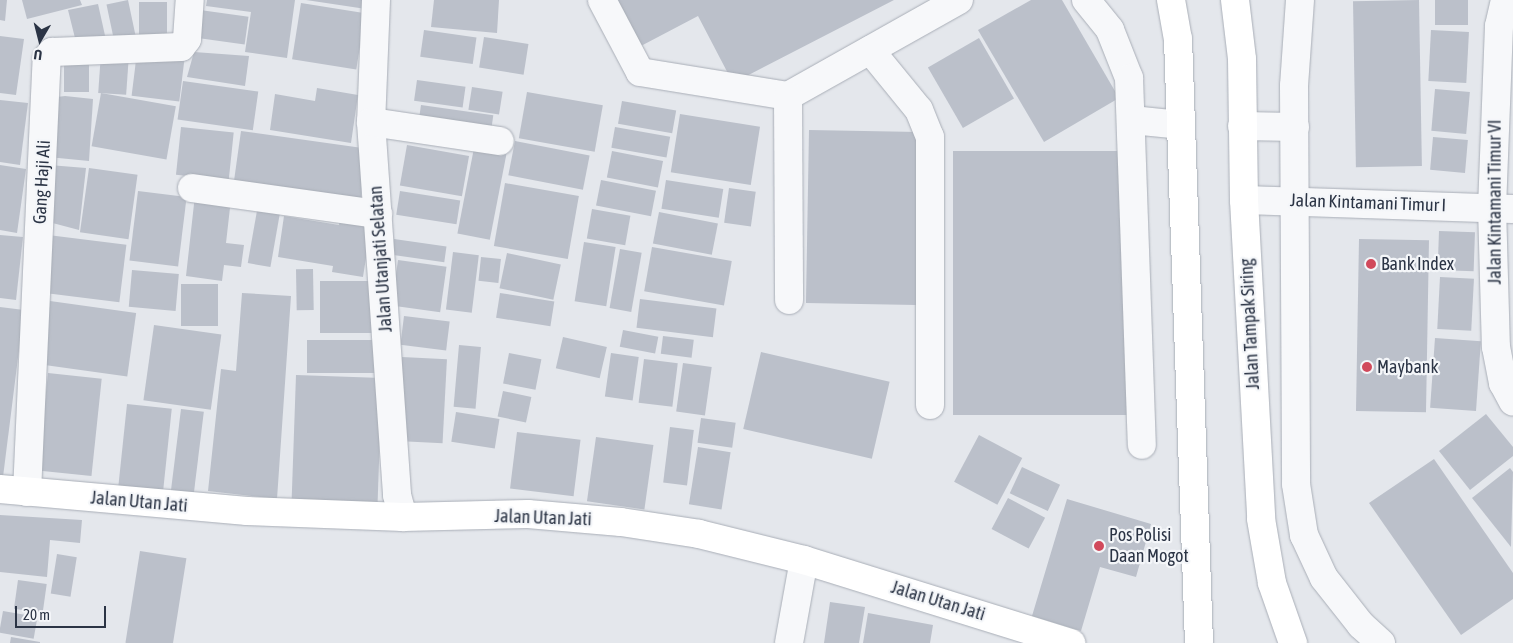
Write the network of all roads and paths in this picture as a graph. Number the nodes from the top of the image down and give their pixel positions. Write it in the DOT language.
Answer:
graph roads {
  1 [pos="190,0"];
  2 [pos="376,0"];
  3 [pos="602,0"];
  4 [pos="959,0"];
  5 [pos="1086,0"];
  6 [pos="1171,0"];
  7 [pos="1235,0"];
  8 [pos="1243,0"];
  9 [pos="1300,0"];
  10 [pos="1505,18"];
  11 [pos="870,50"];
  12 [pos="1242,59"];
  13 [pos="788,96"];
  14 [pos="1132,120"];
  15 [pos="371,122"];
  16 [pos="1180,125"];
  17 [pos="1242,126"];
  18 [pos="1295,127"];
  19 [pos="500,141"];
  20 [pos="192,188"];
  21 [pos="1244,200"];
  22 [pos="1296,201"];
  23 [pos="1502,208"];
  24 [pos="378,214"];
  25 [pos="788,300"];
  26 [pos="1510,390"];
  27 [pos="930,405"];
  28 [pos="1142,445"];
  29 [pos="13,490"];
  30 [pos="403,517"];
  31 [pos="804,560"];
  32 [pos="1195,636"];
  33 [pos="789,643"];
  34 [pos="1071,643"];
  35 [pos="1293,643"];
  36 [pos="1381,643"];
  1 -- 29 [label="street, Gang Haji Ali"];
  2 -- 15 [label="street, Jalan Utanjati Selatan"];
  3 -- 13 [label="street"];
  4 -- 11 [label="street"];
  5 -- 14 [label="street"];
  6 -- 16 [label="main road"];
  7 -- 12 [label="main road, Jalan Tampak Siring"];
  8 -- 12 [label="main road"];
  9 -- 18 [label="street"];
  10 -- 23 [label="street, Jalan Kintamani Timur VI"];
  11 -- 13 [label="street"];
  11 -- 27 [label="street"];
  12 -- 17 [label="main road, Jalan Tampak Siring"];
  13 -- 25 [label="street"];
  14 -- 16 [label="street"];
  14 -- 28 [label="street"];
  15 -- 19 [label="street"];
  15 -- 24 [label="street, Jalan Utanjati Selatan"];
  16 -- 32 [label="main road"];
  17 -- 18 [label="street"];
  17 -- 21 [label="main road, Jalan Tampak Siring"];
  18 -- 22 [label="street"];
  20 -- 24 [label="street"];
  21 -- 22 [label="street, Jalan Kintamani Timur I"];
  21 -- 35 [label="main road, Jalan Tampak Siring"];
  22 -- 23 [label="street, Jalan Kintamani Timur I"];
  22 -- 36 [label="street"];
  23 -- 26 [label="street, Jalan Kintamani Timur VI"];
  24 -- 30 [label="street, Jalan Utanjati Selatan"];
  29 -- 30 [label="main road, Jalan Utan Jati"];
  30 -- 31 [label="main road, Jalan Utan Jati"];
  31 -- 33 [label="street"];
  31 -- 34 [label="main road, Jalan Utan Jati"];
}
